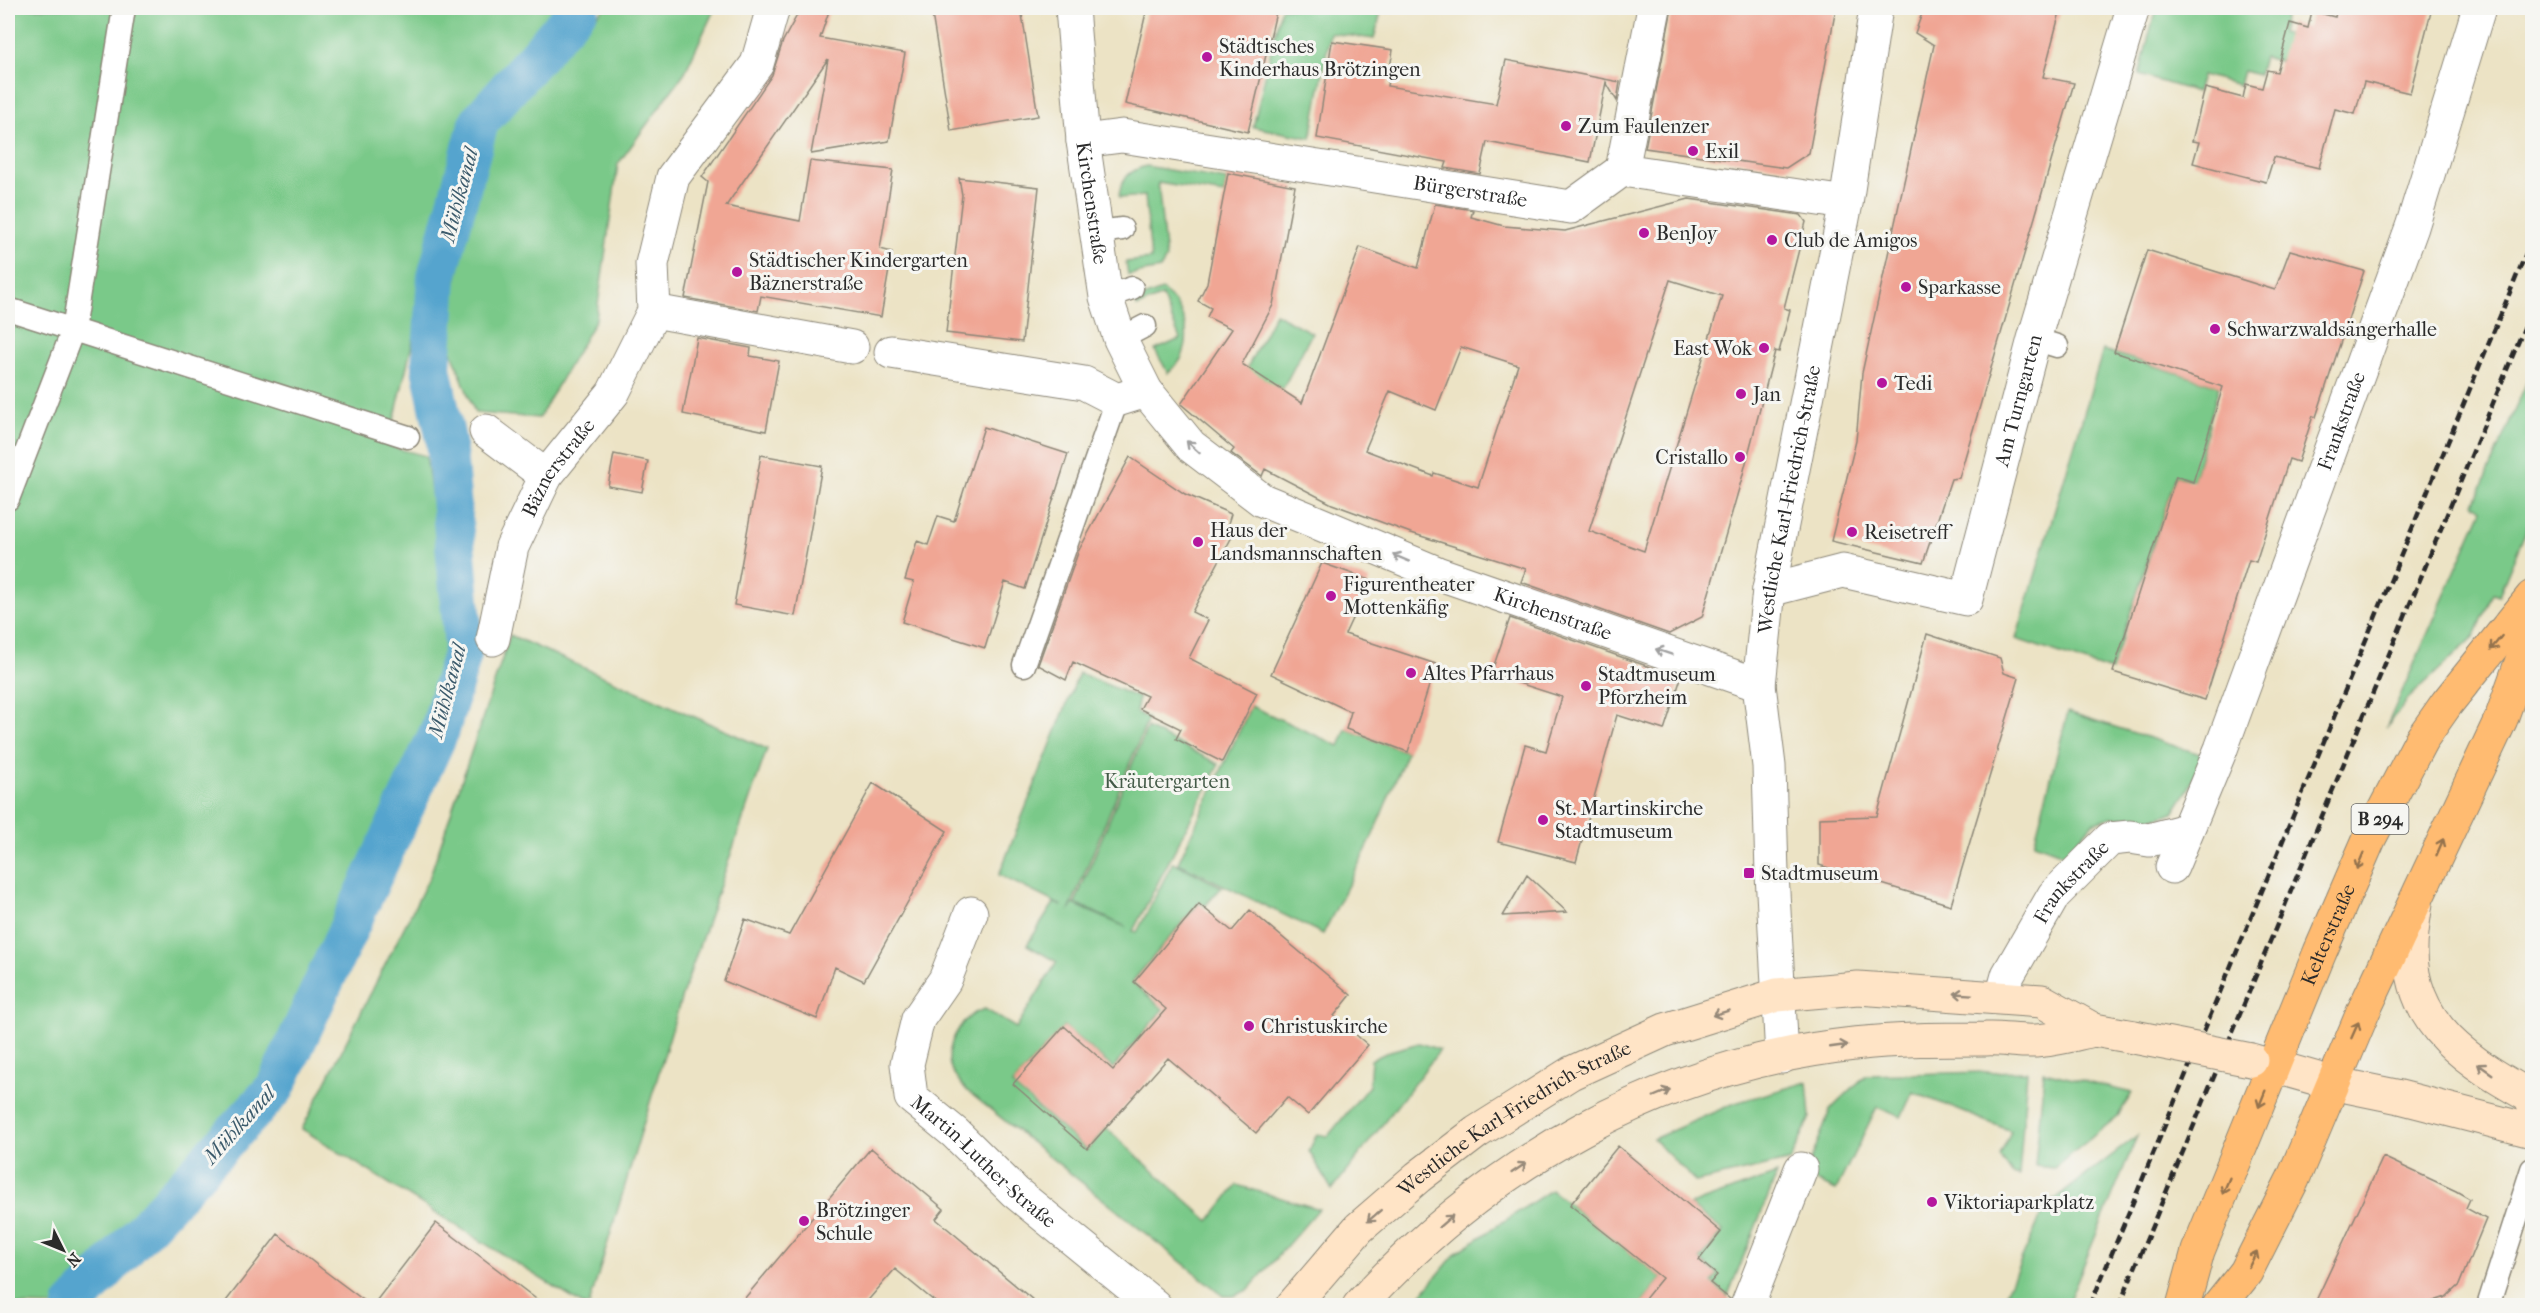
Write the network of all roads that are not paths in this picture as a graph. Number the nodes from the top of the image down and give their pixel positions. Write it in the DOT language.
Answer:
graph roads {
  1 [pos="124,8"];
  2 [pos="773,8"];
  3 [pos="1072,8"];
  4 [pos="1654,8"];
  5 [pos="1876,8"];
  6 [pos="2133,8"];
  7 [pos="2478,8"];
  8 [pos="1083,141"];
  9 [pos="1623,170"];
  10 [pos="1846,203"];
  11 [pos="8,309"];
  12 [pos="654,311"];
  13 [pos="73,330"];
  14 [pos="852,347"];
  15 [pos="891,352"];
  16 [pos="1132,396"];
  17 [pos="486,431"];
  18 [pos="408,436"];
  19 [pos="546,476"];
  20 [pos="8,499"];
  21 [pos="1769,590"];
  22 [pos="2532,597"];
  23 [pos="2532,632"];
  24 [pos="493,639"];
  25 [pos="1024,665"];
  26 [pos="1759,685"];
  27 [pos="2187,830"];
  28 [pos="2172,867"];
  29 [pos="2417,901"];
  30 [pos="971,913"];
  31 [pos="1777,995"];
  32 [pos="2002,997"];
  33 [pos="2094,1030"];
  34 [pos="1782,1057"];
  35 [pos="2263,1064"];
  36 [pos="2332,1083"];
  37 [pos="2532,1102"];
  38 [pos="2532,1131"];
  39 [pos="2532,1168"];
  40 [pos="1801,1169"];
  41 [pos="1155,1305"];
  42 [pos="1293,1305"];
  43 [pos="1359,1305"];
  44 [pos="1747,1305"];
  45 [pos="2183,1305"];
  46 [pos="2218,1305"];
  47 [pos="2488,1305"];
  1 -- 13 [label="lane"];
  2 -- 12 [label="street, Bäznerstraße"];
  3 -- 8 [label="street, Kirchenstraße"];
  4 -- 9 [label="street"];
  5 -- 10 [label="street, Westliche Karl-Friedrich-Straße"];
  6 -- 21 [label="street, Am Turngarten"];
  7 -- 27 [label="street, Frankstraße"];
  8 -- 9 [label="street, Bürgerstraße"];
  8 -- 16 [label="street, Kirchenstraße"];
  9 -- 10 [label="street"];
  10 -- 21 [label="street, Westliche Karl-Friedrich-Straße"];
  11 -- 13 [label="lane"];
  12 -- 14 [label="street"];
  12 -- 19 [label="street, Bäznerstraße"];
  13 -- 18 [label="lane"];
  13 -- 20 [label="lane"];
  15 -- 16 [label="street, Kirchenstraße"];
  16 -- 25 [label="lane"];
  26 -- 16 [label="street, Kirchenstraße, one-way"];
  17 -- 19 [label="street"];
  19 -- 24 [label="street, Bäznerstraße"];
  21 -- 26 [label="street, Westliche Karl-Friedrich-Straße"];
  22 -- 35 [label="main road, Kelterstraße / B 294, one-way"];
  29 -- 23 [label="main road, one-way"];
  26 -- 31 [label="street, Westliche Karl-Friedrich-Straße"];
  27 -- 28 [label="street, Frankstraße"];
  27 -- 32 [label="street, Frankstraße"];
  36 -- 29 [label="main road, one-way"];
  37 -- 29 [label="main road, one-way"];
  30 -- 41 [label="street, Martin-Luther-Straße"];
  32 -- 31 [label="main road, Westliche Karl-Friedrich-Straße, one-way"];
  31 -- 34 [label="street, Westliche Karl-Friedrich-Straße"];
  31 -- 42 [label="main road, Westliche Karl-Friedrich-Straße, one-way"];
  32 -- 33 [label="main road, Westliche Karl-Friedrich-Straße"];
  34 -- 33 [label="main road, Westliche Karl-Friedrich-Straße, one-way"];
  33 -- 35 [label="main road, Westliche Karl-Friedrich-Straße, bridge"];
  43 -- 34 [label="main road, Westliche Karl-Friedrich-Straße, one-way"];
  35 -- 36 [label="main road, Westliche Karl-Friedrich-Straße"];
  35 -- 45 [label="main road, Kelterstraße / B 294, one-way"];
  36 -- 38 [label="main road, Westliche Karl-Friedrich-Straße"];
  46 -- 36 [label="main road, one-way"];
  39 -- 47 [label="lane"];
  40 -- 44 [label="street"];
}
